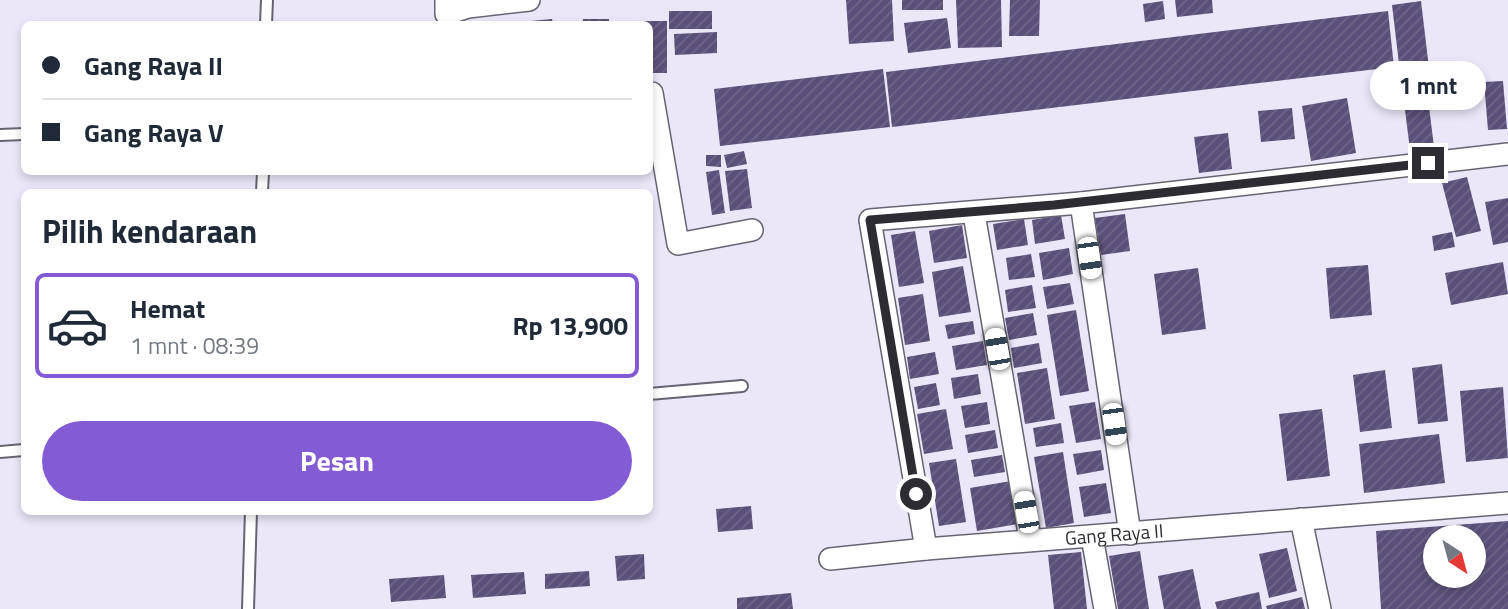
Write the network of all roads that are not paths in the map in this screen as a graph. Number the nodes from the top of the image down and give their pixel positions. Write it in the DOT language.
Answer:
graph roads {
  1 [pos="267,0"];
  2 [pos="529,0"];
  3 [pos="446,13"];
  4 [pos="266,21"];
  5 [pos="653,99"];
  6 [pos="21,134"];
  7 [pos="0,135"];
  8 [pos="1508,154"];
  9 [pos="1081,203"];
  10 [pos="974,214"];
  11 [pos="752,230"];
  12 [pos="742,386"];
  13 [pos="653,394"];
  14 [pos="21,450"];
  15 [pos="0,452"];
  16 [pos="1508,503"];
  17 [pos="251,515"];
  18 [pos="1301,519"];
  19 [pos="1130,534"];
  20 [pos="1092,537"];
  21 [pos="1031,539"];
  22 [pos="926,549"];
  23 [pos="830,559"];
  24 [pos="248,609"];
  25 [pos="1105,609"];
  26 [pos="1320,609"];
  1 -- 4 [label="lane"];
  2 -- 3 [label="street"];
  5 -- 11 [label="street"];
  6 -- 7 [label="lane"];
  8 -- 9 [label="street"];
  9 -- 10 [label="street"];
  9 -- 19 [label="street"];
  10 -- 21 [label="street"];
  10 -- 22 [label="street"];
  12 -- 13 [label="lane"];
  14 -- 15 [label="lane"];
  16 -- 18 [label="street, Gang Raya II"];
  17 -- 24 [label="lane"];
  18 -- 19 [label="street, Gang Raya II"];
  18 -- 26 [label="street"];
  19 -- 20 [label="street, Gang Raya II"];
  20 -- 21 [label="street, Gang Raya II"];
  20 -- 25 [label="street"];
  21 -- 22 [label="street, Gang Raya II"];
  22 -- 23 [label="street, Gang Raya II"];
}
